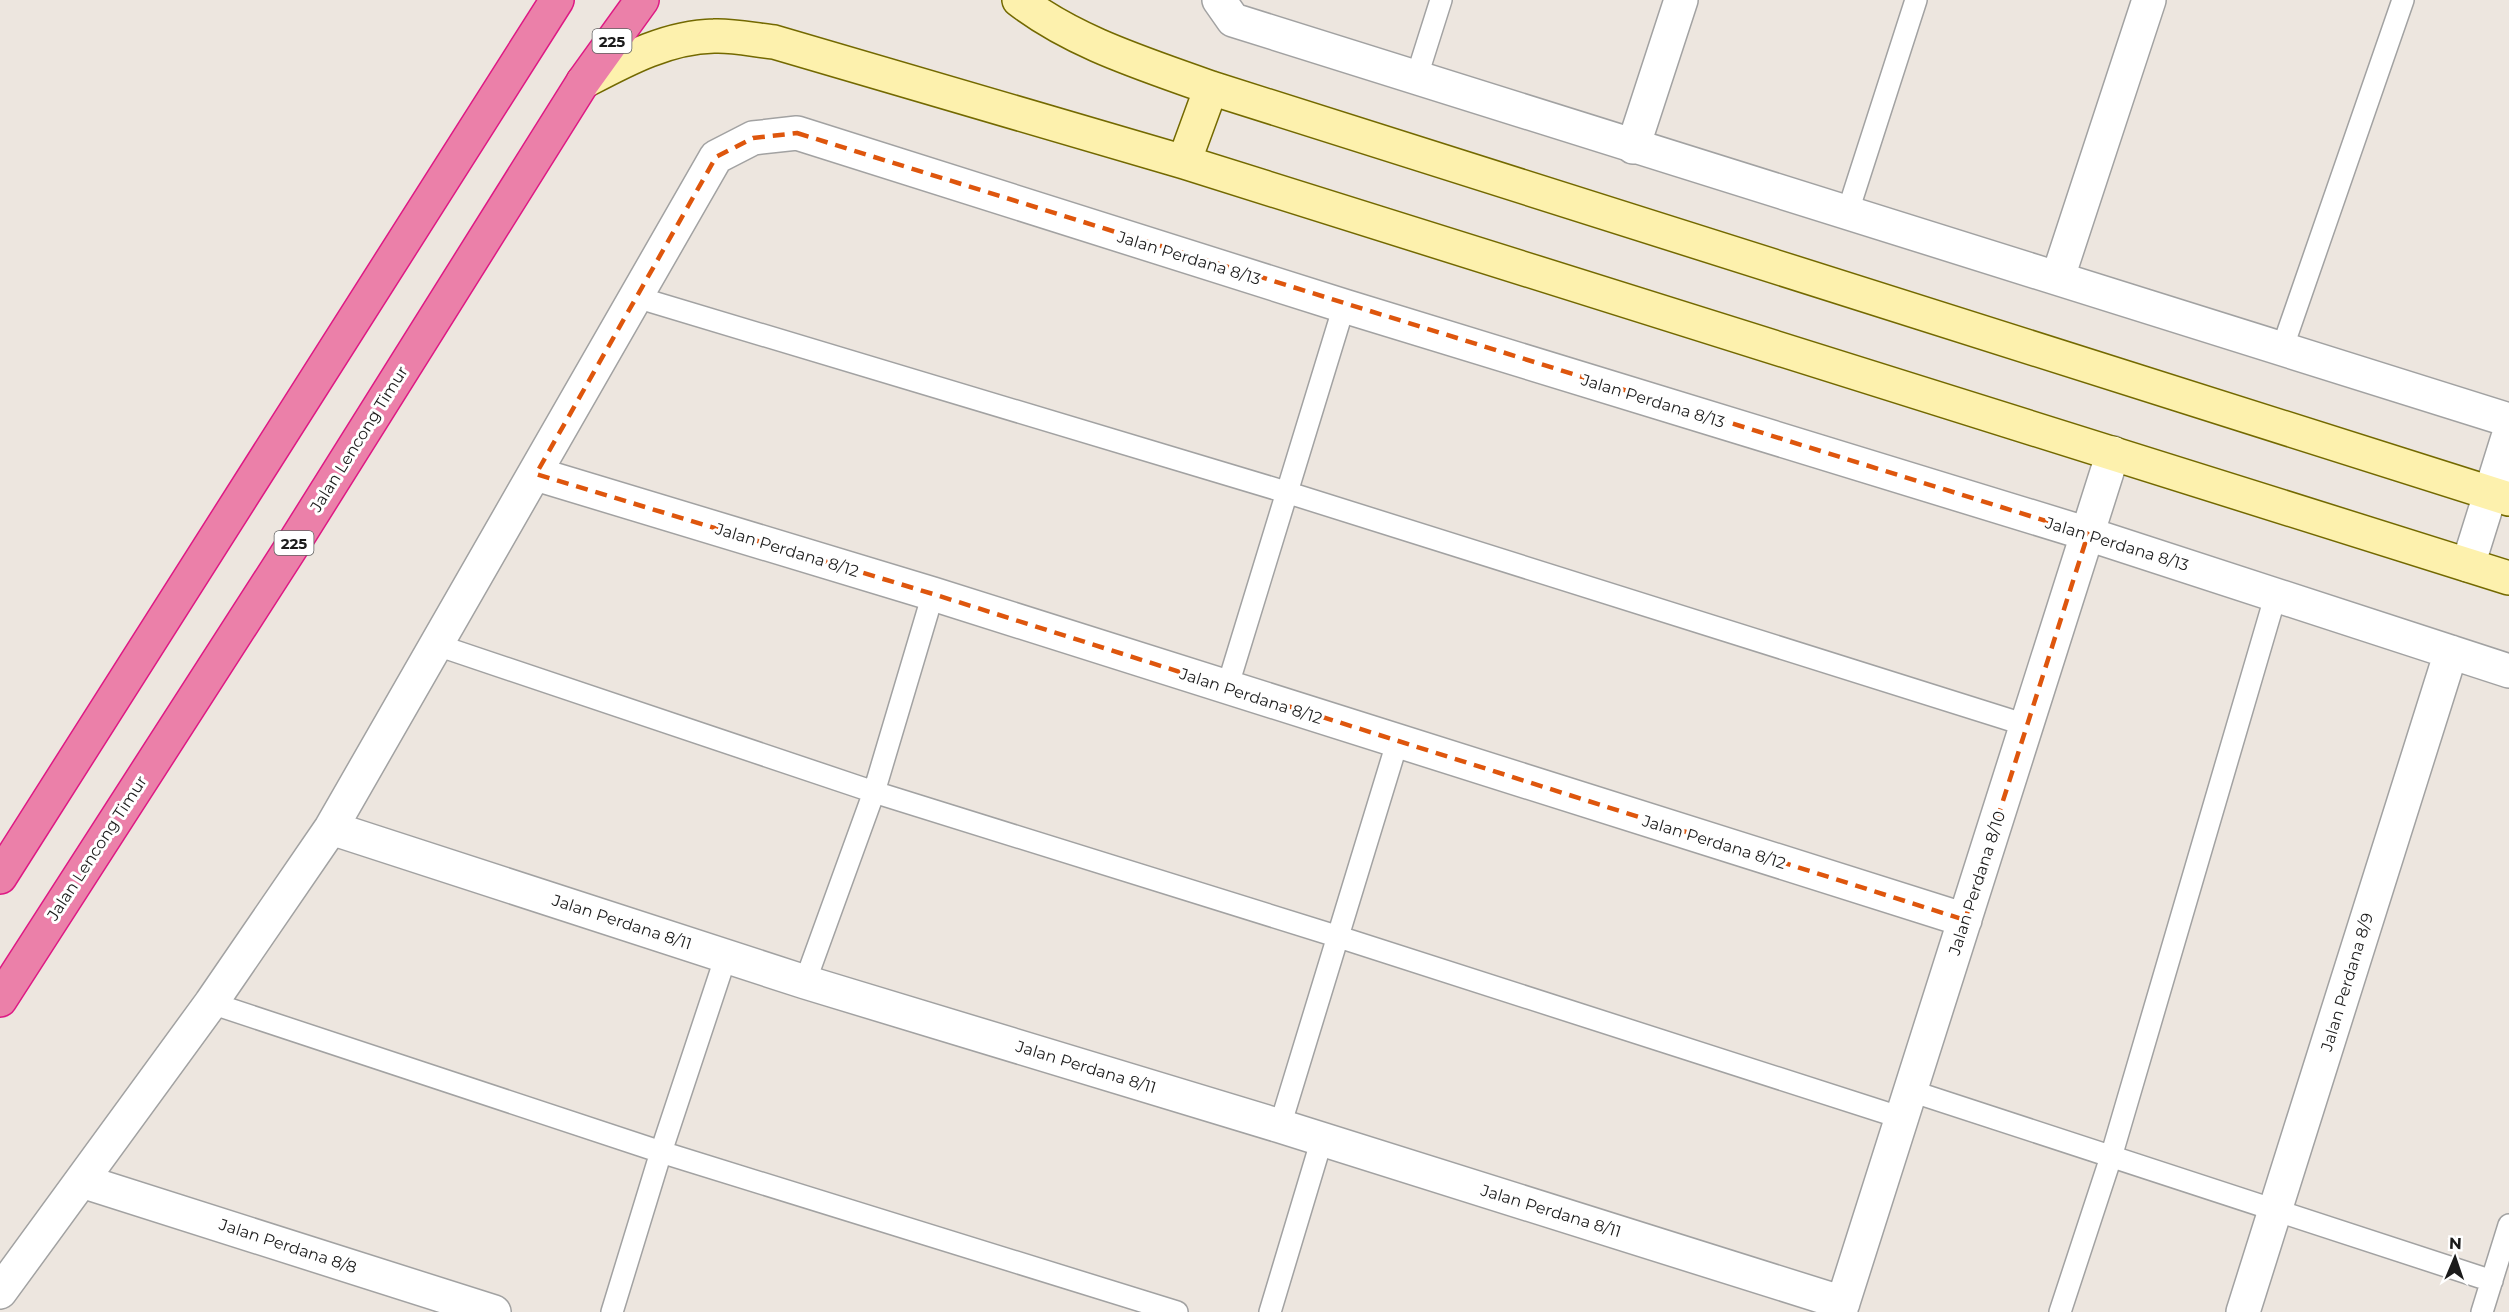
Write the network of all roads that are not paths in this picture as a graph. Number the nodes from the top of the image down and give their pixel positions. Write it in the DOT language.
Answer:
graph roads {
  1 [pos="557,0"];
  2 [pos="642,0"];
  3 [pos="1019,0"];
  4 [pos="1219,0"];
  5 [pos="1441,0"];
  6 [pos="1681,0"];
  7 [pos="1916,0"];
  8 [pos="2149,0"];
  9 [pos="2403,0"];
  10 [pos="1416,78"];
  11 [pos="582,82"];
  12 [pos="1211,88"];
  13 [pos="1633,147"];
  14 [pos="1184,162"];
  15 [pos="1848,211"];
  16 [pos="2058,278"];
  17 [pos="636,297"];
  18 [pos="1344,306"];
  19 [pos="2282,349"];
  20 [pos="2509,420"];
  21 [pos="2509,434"];
  22 [pos="2113,453"];
  23 [pos="536,474"];
  24 [pos="1289,493"];
  25 [pos="2500,496"];
  26 [pos="2088,534"];
  27 [pos="2468,565"];
  28 [pos="2509,578"];
  29 [pos="933,594"];
  30 [pos="2276,594"];
  31 [pos="437,645"];
  32 [pos="2451,652"];
  33 [pos="2509,670"];
  34 [pos="1227,688"];
  35 [pos="2026,725"];
  36 [pos="1397,743"];
  37 [pos="874,792"];
  38 [pos="331,828"];
  39 [pos="0,877"];
  40 [pos="1965,920"];
  41 [pos="1339,937"];
  42 [pos="726,956"];
  43 [pos="805,982"];
  44 [pos="0,1000"];
  45 [pos="211,1003"];
  46 [pos="1906,1104"];
  47 [pos="1280,1126"];
  48 [pos="1322,1139"];
  49 [pos="661,1152"];
  50 [pos="2111,1157"];
  51 [pos="82,1181"];
  52 [pos="2276,1210"];
  53 [pos="2509,1225"];
  54 [pos="2492,1281"];
  55 [pos="0,1292"];
  56 [pos="451,1306"];
  57 [pos="1841,1307"];
  58 [pos="494,1312"];
  59 [pos="612,1312"];
  60 [pos="1177,1312"];
  61 [pos="1270,1312"];
  62 [pos="2060,1312"];
  63 [pos="2243,1312"];
  64 [pos="2482,1312"];
  1 -- 39 [label="highway"];
  2 -- 11 [label="highway, Jalan Lencong Timur / 225"];
  3 -- 12 [label="street"];
  4 -- 10 [label="street"];
  5 -- 10 [label="lane"];
  6 -- 13 [label="street"];
  7 -- 15 [label="lane"];
  8 -- 16 [label="street"];
  9 -- 19 [label="lane"];
  10 -- 13 [label="street"];
  11 -- 14 [label="street"];
  11 -- 44 [label="highway, Jalan Lencong Timur / 225"];
  12 -- 14 [label="street"];
  12 -- 25 [label="street"];
  13 -- 15 [label="street"];
  14 -- 22 [label="street"];
  15 -- 16 [label="street"];
  16 -- 19 [label="street"];
  17 -- 18 [label="street, Jalan Perdana 8/13"];
  17 -- 23 [label="street"];
  17 -- 24 [label="lane"];
  18 -- 24 [label="lane"];
  18 -- 26 [label="street, Jalan Perdana 8/13"];
  19 -- 20 [label="street"];
  21 -- 25 [label="street"];
  22 -- 26 [label="street, Jalan Perdana 8/10"];
  22 -- 27 [label="street"];
  23 -- 29 [label="street, Jalan Perdana 8/12"];
  23 -- 31 [label="street"];
  24 -- 34 [label="lane"];
  24 -- 35 [label="lane"];
  25 -- 27 [label="street"];
  26 -- 30 [label="street, Jalan Perdana 8/13"];
  26 -- 35 [label="street, Jalan Perdana 8/10"];
  27 -- 28 [label="street"];
  29 -- 34 [label="street, Jalan Perdana 8/12"];
  29 -- 37 [label="lane"];
  30 -- 32 [label="street, Jalan Perdana 8/13"];
  30 -- 50 [label="lane"];
  31 -- 37 [label="lane"];
  31 -- 38 [label="street"];
  32 -- 33 [label="street, Jalan Perdana 8/13"];
  32 -- 52 [label="street, Jalan Perdana 8/9"];
  34 -- 36 [label="street, Jalan Perdana 8/12"];
  35 -- 40 [label="street, Jalan Perdana 8/10"];
  36 -- 40 [label="street, Jalan Perdana 8/12"];
  36 -- 41 [label="lane"];
  37 -- 41 [label="lane"];
  37 -- 43 [label="lane"];
  38 -- 42 [label="street, Jalan Perdana 8/11"];
  38 -- 45 [label="street"];
  40 -- 46 [label="street, Jalan Perdana 8/10"];
  41 -- 46 [label="lane"];
  41 -- 47 [label="lane"];
  42 -- 43 [label="street, Jalan Perdana 8/11"];
  42 -- 49 [label="lane"];
  43 -- 47 [label="street, Jalan Perdana 8/11"];
  45 -- 49 [label="lane"];
  45 -- 51 [label="street"];
  46 -- 50 [label="lane"];
  46 -- 57 [label="street, Jalan Perdana 8/10"];
  47 -- 48 [label="street, Jalan Perdana 8/11"];
  48 -- 57 [label="street, Jalan Perdana 8/11"];
  48 -- 61 [label="lane"];
  49 -- 59 [label="lane"];
  49 -- 60 [label="lane"];
  50 -- 52 [label="lane"];
  50 -- 62 [label="lane"];
  51 -- 55 [label="street"];
  51 -- 56 [label="street, Jalan Perdana 8/8"];
  52 -- 54 [label="lane"];
  52 -- 63 [label="street, Jalan Perdana 8/9"];
  53 -- 54 [label="lane"];
  54 -- 64 [label="lane"];
  56 -- 58 [label="street, Jalan Perdana 8/8"];
}
